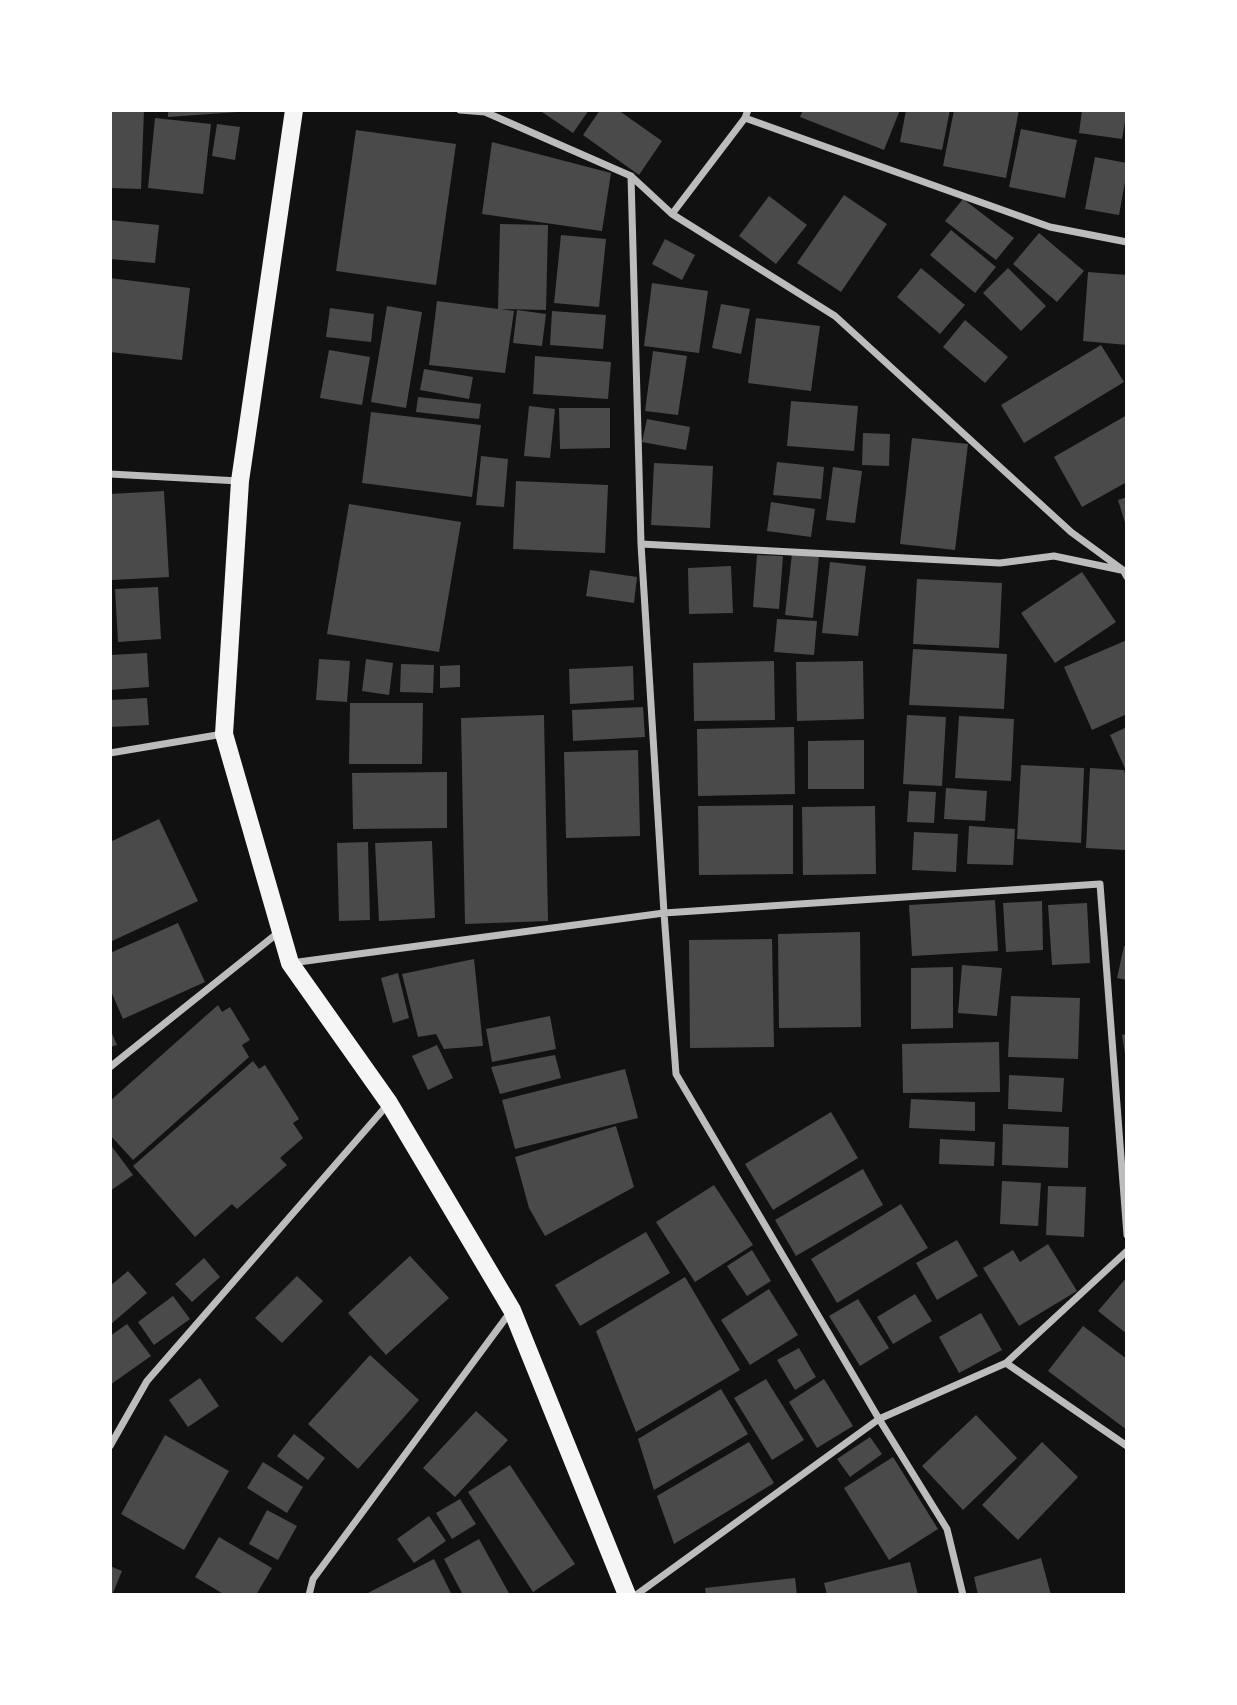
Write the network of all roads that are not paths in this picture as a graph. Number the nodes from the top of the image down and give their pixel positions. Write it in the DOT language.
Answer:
graph roads {
  1 [pos="294,110"];
  2 [pos="460,110"];
  3 [pos="485,111"];
  4 [pos="746,114"];
  5 [pos="631,177"];
  6 [pos="671,214"];
  7 [pos="1127,242"];
  8 [pos="110,474"];
  9 [pos="240,481"];
  10 [pos="641,544"];
  11 [pos="1126,573"];
  12 [pos="224,734"];
  13 [pos="110,753"];
  14 [pos="664,914"];
  15 [pos="280,931"];
  16 [pos="290,964"];
  17 [pos="110,1067"];
  18 [pos="389,1103"];
  19 [pos="1127,1235"];
  20 [pos="1127,1251"];
  21 [pos="512,1310"];
  22 [pos="1006,1363"];
  23 [pos="879,1419"];
  24 [pos="110,1446"];
  25 [pos="1127,1446"];
  26 [pos="310,1595"];
  27 [pos="627,1595"];
  28 [pos="636,1595"];
  29 [pos="963,1595"];
  1 -- 9 [label="main road"];
  2 -- 3 [label="street"];
  3 -- 5 [label="street"];
  4 -- 6 [label="street"];
  4 -- 7 [label="street"];
  5 -- 6 [label="street"];
  5 -- 10 [label="street"];
  6 -- 11 [label="street"];
  8 -- 9 [label="street"];
  9 -- 12 [label="main road"];
  10 -- 11 [label="street"];
  10 -- 14 [label="street"];
  12 -- 13 [label="street"];
  12 -- 15 [label="main road"];
  14 -- 16 [label="street"];
  14 -- 19 [label="street"];
  14 -- 23 [label="street"];
  15 -- 16 [label="main road"];
  15 -- 17 [label="street"];
  16 -- 18 [label="main road"];
  18 -- 21 [label="main road"];
  18 -- 24 [label="street"];
  20 -- 22 [label="street"];
  21 -- 26 [label="street"];
  21 -- 27 [label="main road"];
  22 -- 23 [label="street"];
  22 -- 25 [label="street"];
  23 -- 28 [label="street"];
  23 -- 29 [label="street"];
}
